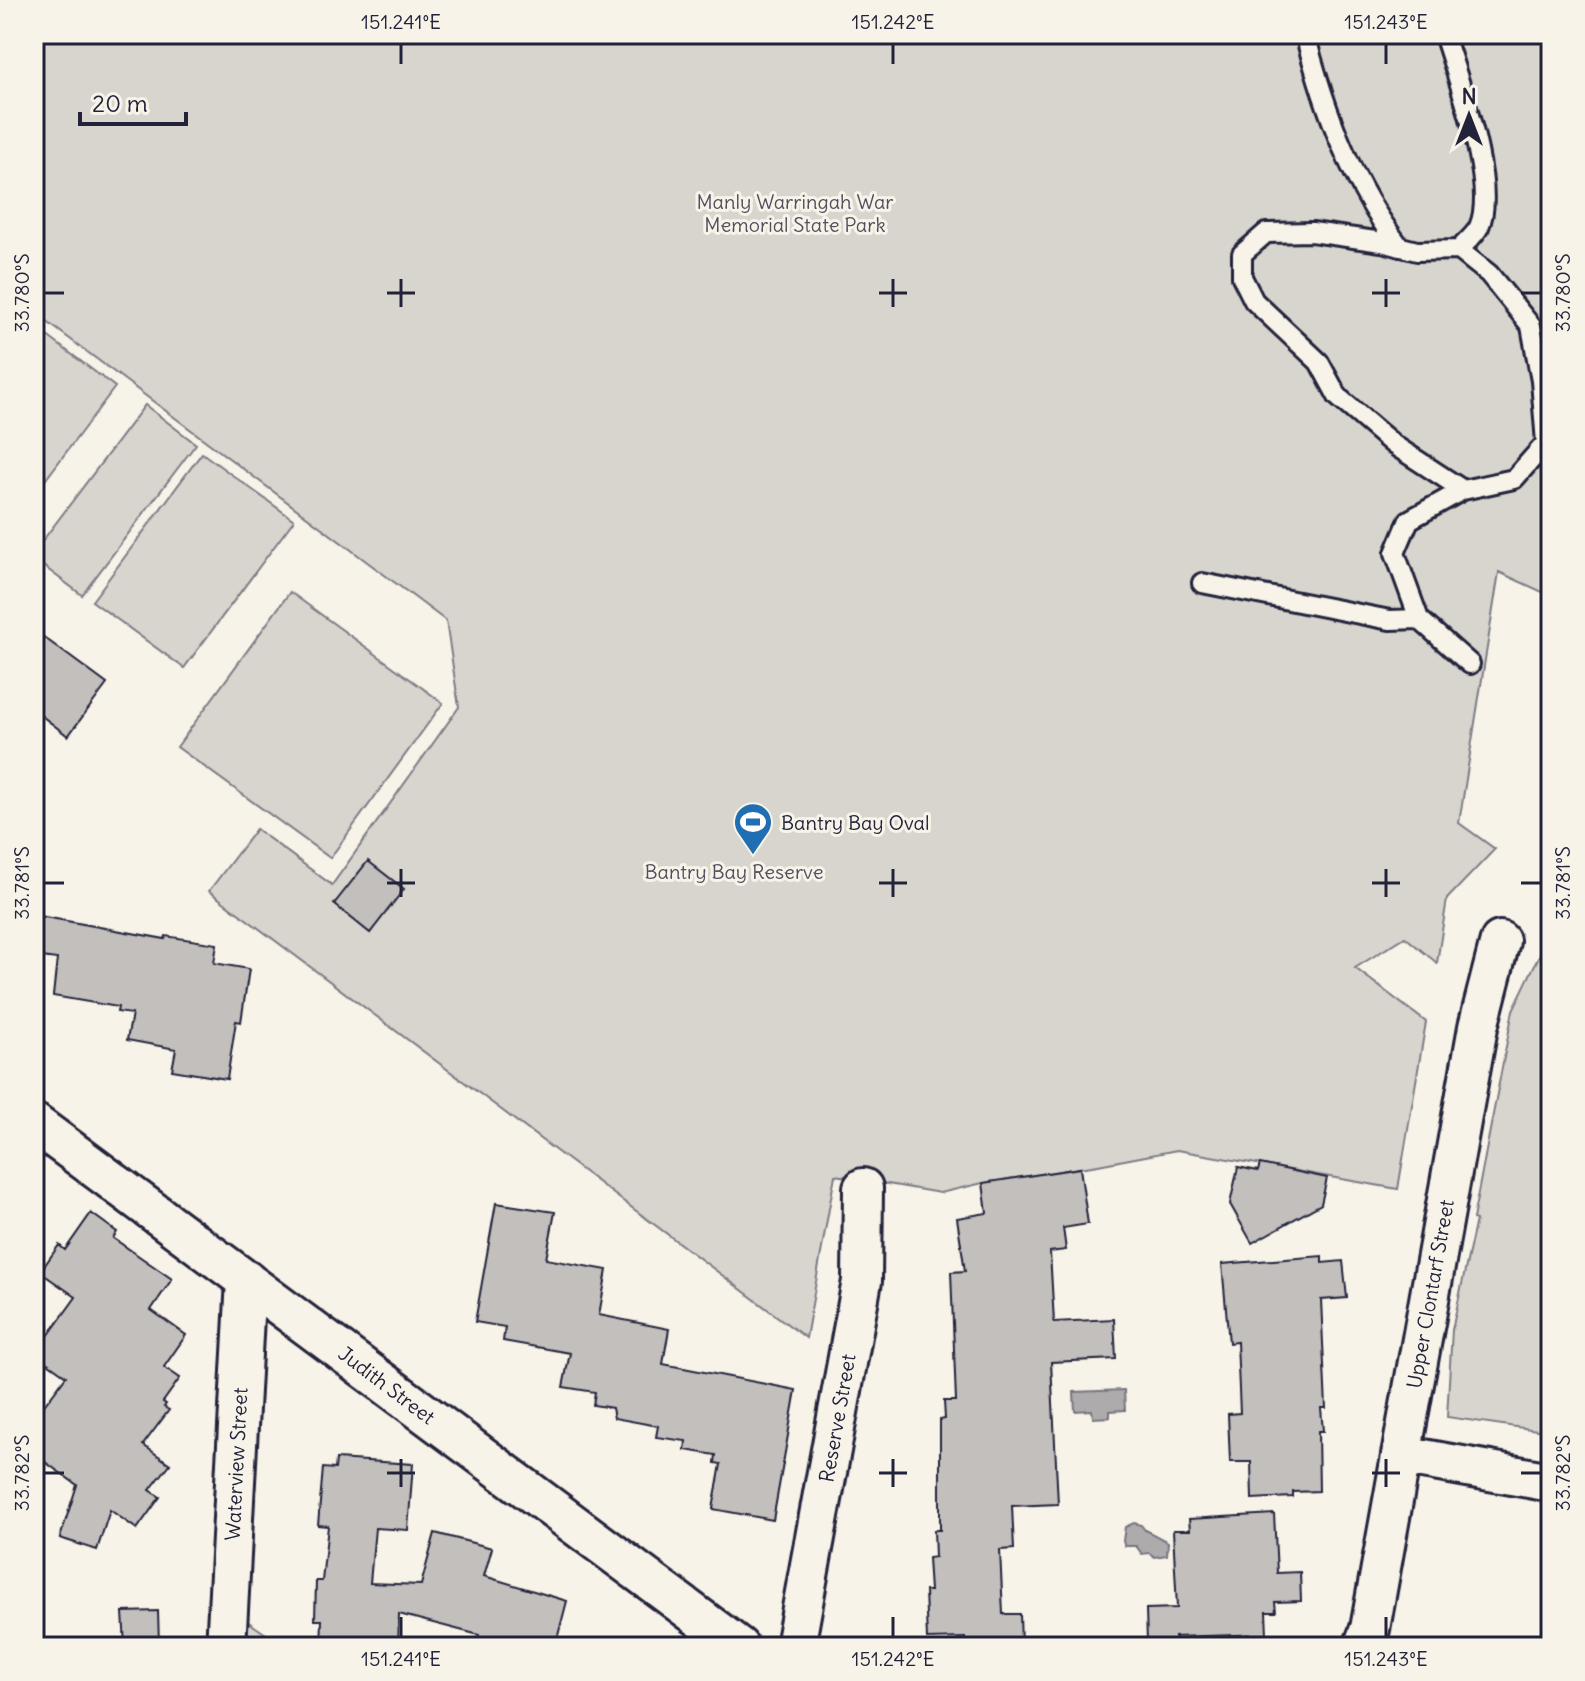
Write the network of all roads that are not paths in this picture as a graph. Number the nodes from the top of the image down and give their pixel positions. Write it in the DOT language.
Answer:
graph roads {
  1 [pos="1305,34"];
  2 [pos="1444,34"];
  3 [pos="1400,247"];
  4 [pos="1459,250"];
  5 [pos="1463,490"];
  6 [pos="1202,583"];
  7 [pos="1419,619"];
  8 [pos="1470,664"];
  9 [pos="1500,941"];
  10 [pos="34,1123"];
  11 [pos="863,1188"];
  12 [pos="246,1280"];
  13 [pos="1401,1455"];
  14 [pos="1551,1482"];
  15 [pos="226,1647"];
  16 [pos="739,1647"];
  17 [pos="795,1647"];
  18 [pos="1363,1647"];
  1 -- 3 [label="lane"];
  2 -- 4 [label="lane"];
  3 -- 4 [label="lane"];
  3 -- 5 [label="lane"];
  4 -- 5 [label="lane"];
  5 -- 7 [label="lane"];
  6 -- 7 [label="lane"];
  7 -- 8 [label="lane"];
  9 -- 13 [label="street, Upper Clontarf Street"];
  10 -- 12 [label="street, Judith Street"];
  11 -- 17 [label="street, Reserve Street"];
  12 -- 15 [label="street, Waterview Street"];
  12 -- 16 [label="street, Judith Street"];
  13 -- 14 [label="street"];
  13 -- 18 [label="street, Upper Clontarf Street"];
}
